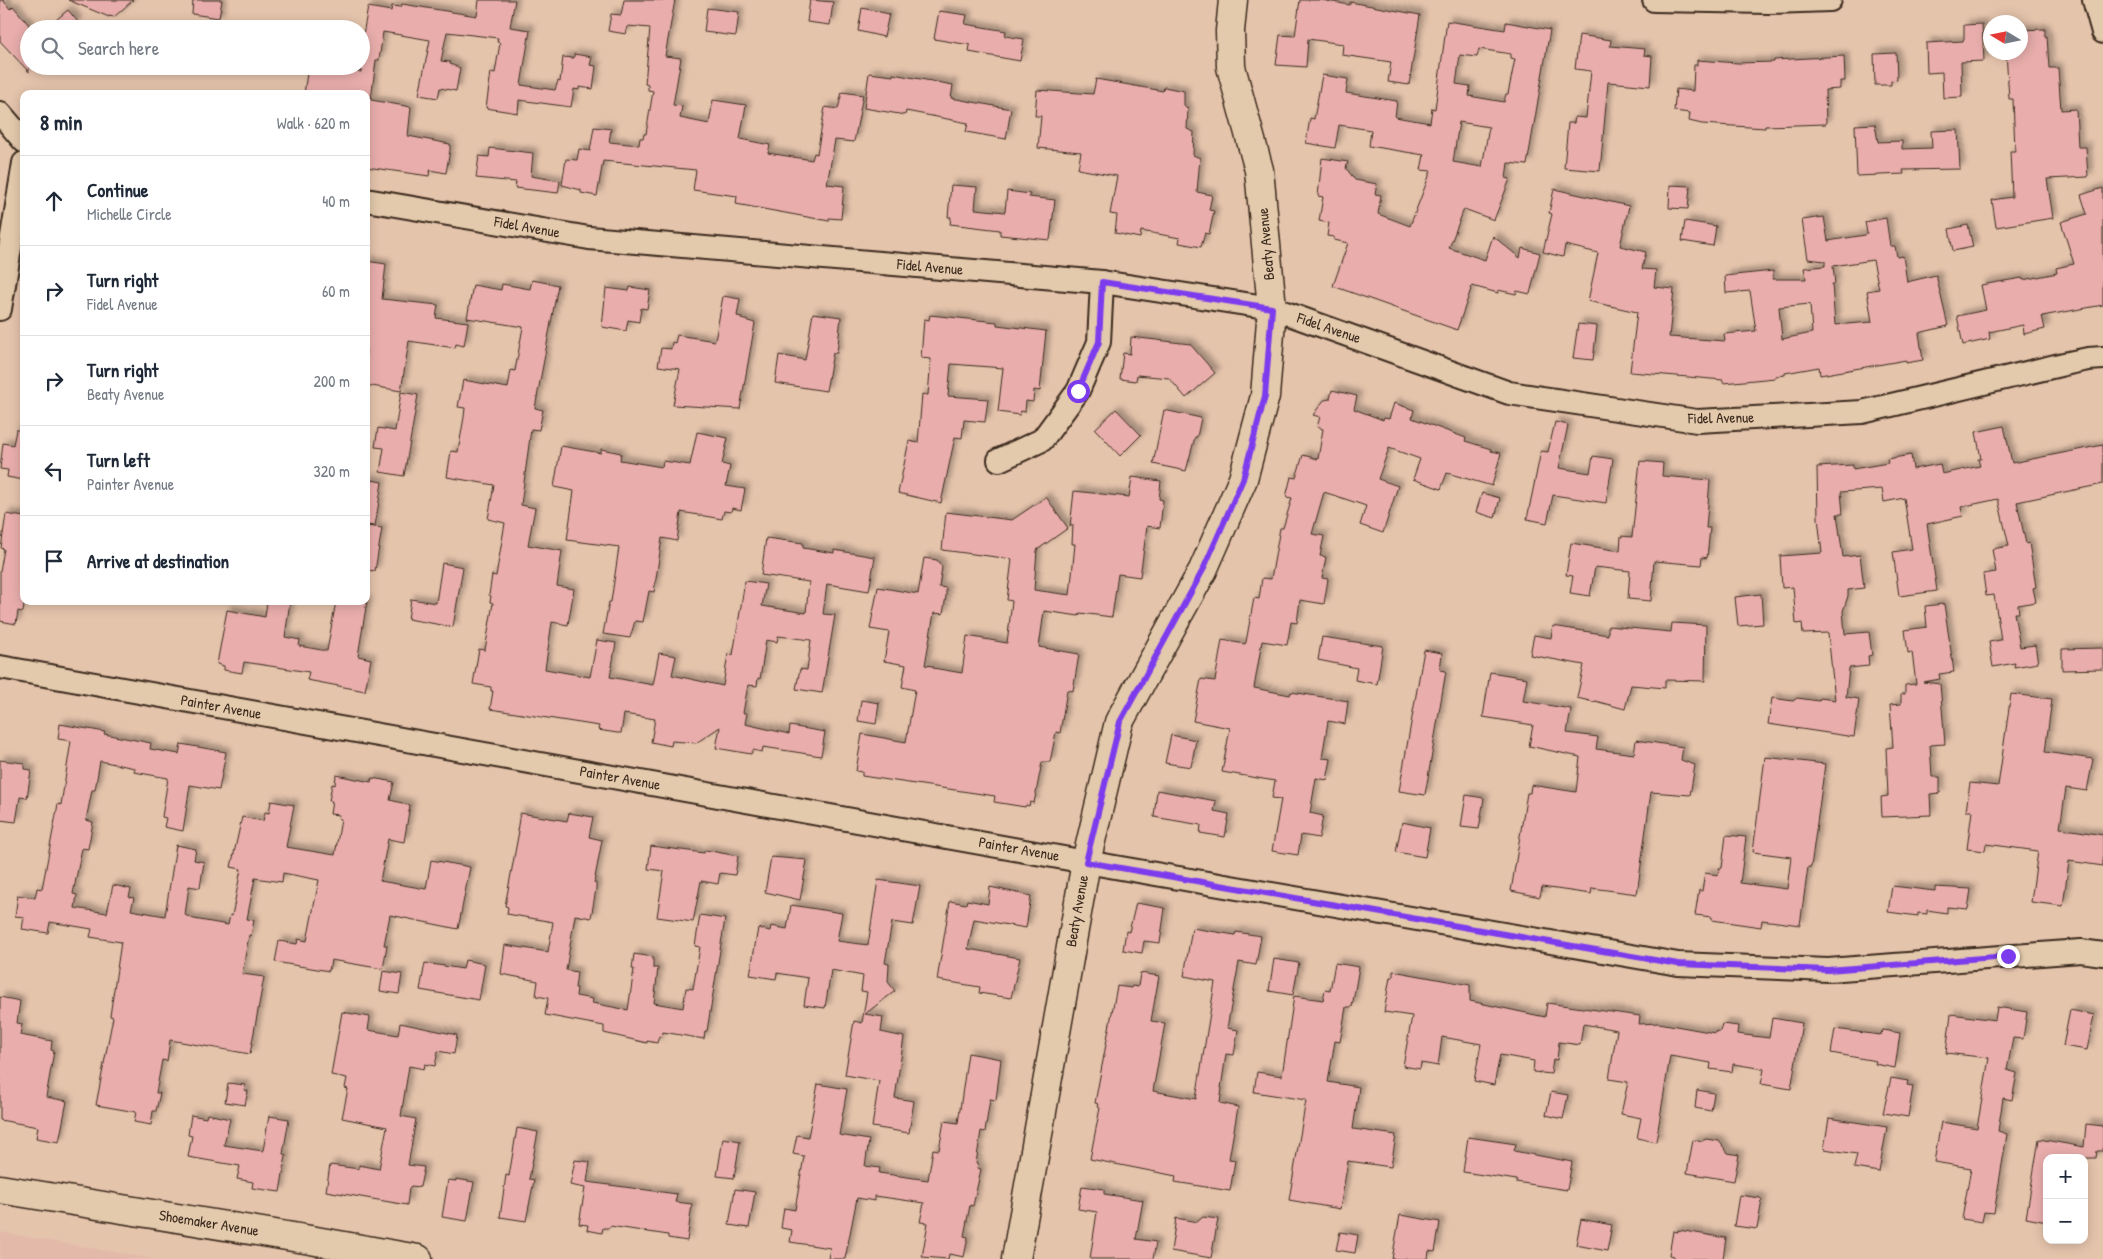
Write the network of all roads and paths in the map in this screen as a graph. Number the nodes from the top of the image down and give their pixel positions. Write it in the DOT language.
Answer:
graph roads {
  1 [pos="1233,0"];
  2 [pos="1654,0"];
  3 [pos="1830,0"];
  4 [pos="2094,0"];
  5 [pos="2103,32"];
  6 [pos="0,113"];
  7 [pos="20,136"];
  8 [pos="20,187"];
  9 [pos="370,201"];
  10 [pos="1102,282"];
  11 [pos="1272,308"];
  12 [pos="0,309"];
  13 [pos="2103,358"];
  14 [pos="999,460"];
  15 [pos="0,668"];
  16 [pos="1086,862"];
  17 [pos="2103,954"];
  18 [pos="0,1189"];
  19 [pos="418,1259"];
  20 [pos="1016,1259"];
  1 -- 11 [label="street, Beaty Avenue"];
  2 -- 3 [label="street"];
  4 -- 5 [label="street"];
  6 -- 7 [label="street"];
  8 -- 12 [label="street"];
  9 -- 10 [label="street, Fidel Avenue"];
  10 -- 11 [label="street, Fidel Avenue"];
  10 -- 14 [label="street"];
  11 -- 13 [label="street, Fidel Avenue"];
  11 -- 16 [label="street, Beaty Avenue"];
  15 -- 16 [label="street, Painter Avenue"];
  16 -- 17 [label="street, Painter Avenue"];
  16 -- 20 [label="street, Beaty Avenue"];
  18 -- 19 [label="street, Shoemaker Avenue"];
}
